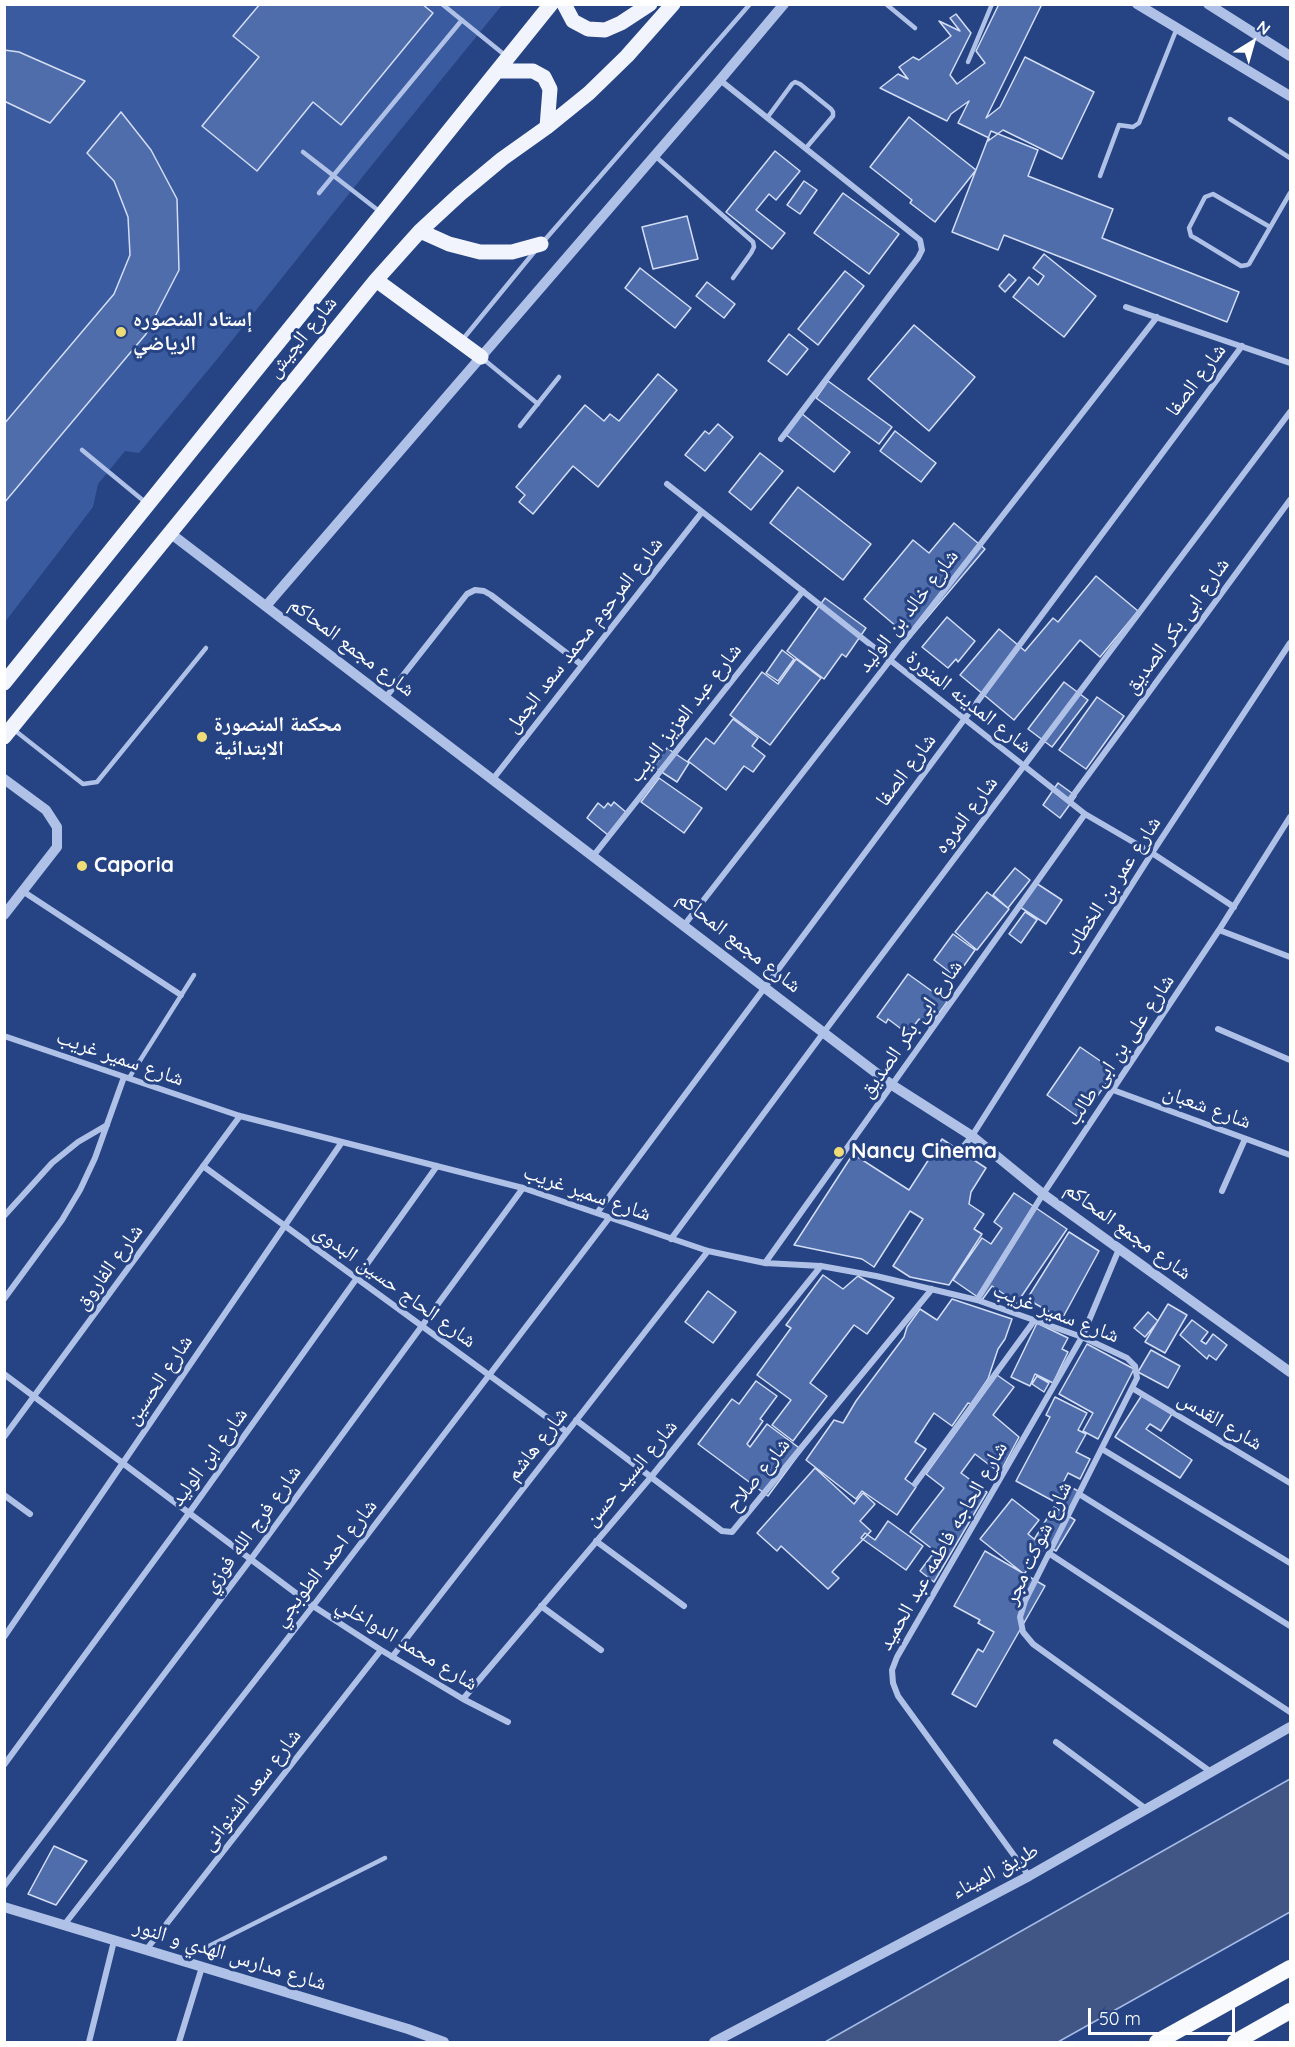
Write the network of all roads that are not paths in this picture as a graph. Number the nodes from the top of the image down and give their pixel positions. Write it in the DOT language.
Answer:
graph roads {
  1 [pos="442,4"];
  2 [pos="550,4"];
  3 [pos="564,4"];
  4 [pos="650,4"];
  5 [pos="673,4"];
  6 [pos="750,4"];
  7 [pos="784,4"];
  8 [pos="886,4"];
  9 [pos="993,4"];
  10 [pos="1209,4"];
  11 [pos="1138,5"];
  12 [pos="462,20"];
  13 [pos="915,28"];
  14 [pos="1177,28"];
  15 [pos="1290,56"];
  16 [pos="508,57"];
  17 [pos="968,62"];
  18 [pos="497,71"];
  19 [pos="720,81"];
  20 [pos="1290,94"];
  21 [pos="767,118"];
  22 [pos="1230,119"];
  23 [pos="547,128"];
  24 [pos="806,148"];
  25 [pos="303,152"];
  26 [pos="655,156"];
  27 [pos="1290,159"];
  28 [pos="333,175"];
  29 [pos="1100,176"];
  30 [pos="319,193"];
  31 [pos="1290,193"];
  32 [pos="382,214"];
  33 [pos="1270,227"];
  34 [pos="420,231"];
  35 [pos="541,244"];
  36 [pos="733,278"];
  37 [pos="376,280"];
  38 [pos="1126,307"];
  39 [pos="1157,317"];
  40 [pos="460,342"];
  41 [pos="1242,346"];
  42 [pos="481,357"];
  43 [pos="1290,363"];
  44 [pos="559,377"];
  45 [pos="538,404"];
  46 [pos="1290,412"];
  47 [pos="520,426"];
  48 [pos="781,440"];
  49 [pos="82,450"];
  50 [pos="667,484"];
  51 [pos="1290,500"];
  52 [pos="148,505"];
  53 [pos="702,512"];
  54 [pos="170,533"];
  55 [pos="802,591"];
  56 [pos="266,606"];
  57 [pos="1290,643"];
  58 [pos="206,648"];
  59 [pos="890,660"];
  60 [pos="582,665"];
  61 [pos="4,683"];
  62 [pos="386,697"];
  63 [pos="964,719"];
  64 [pos="8,733"];
  65 [pos="1024,766"];
  66 [pos="4,779"];
  67 [pos="493,779"];
  68 [pos="1069,801"];
  69 [pos="1085,814"];
  70 [pos="1290,818"];
  71 [pos="1152,853"];
  72 [pos="594,855"];
  73 [pos="24,892"];
  74 [pos="1234,907"];
  75 [pos="4,915"];
  76 [pos="684,924"];
  77 [pos="1219,930"];
  78 [pos="1290,957"];
  79 [pos="194,975"];
  80 [pos="765,987"];
  81 [pos="181,995"];
  82 [pos="1218,1029"];
  83 [pos="824,1032"];
  84 [pos="4,1036"];
  85 [pos="1290,1060"];
  86 [pos="126,1078"];
  87 [pos="892,1084"];
  88 [pos="1113,1090"];
  89 [pos="240,1116"];
  90 [pos="107,1125"];
  91 [pos="972,1136"];
  92 [pos="1245,1138"];
  93 [pos="342,1142"];
  94 [pos="963,1147"];
  95 [pos="1290,1155"];
  96 [pos="203,1166"];
  97 [pos="437,1166"];
  98 [pos="523,1188"];
  99 [pos="1222,1191"];
  100 [pos="1043,1194"];
  101 [pos="597,1213"];
  102 [pos="4,1216"];
  103 [pos="609,1218"];
  104 [pos="284,1226"];
  105 [pos="671,1239"];
  106 [pos="1119,1249"];
  107 [pos="708,1251"];
  108 [pos="765,1263"];
  109 [pos="821,1266"];
  110 [pos="356,1278"];
  111 [pos="932,1289"];
  112 [pos="4,1299"];
  113 [pos="977,1300"];
  114 [pos="1035,1321"];
  115 [pos="421,1326"];
  116 [pos="1082,1336"];
  117 [pos="1290,1372"];
  118 [pos="4,1374"];
  119 [pos="489,1375"];
  120 [pos="1132,1388"];
  121 [pos="34,1396"];
  122 [pos="576,1420"];
  123 [pos="567,1432"];
  124 [pos="4,1437"];
  125 [pos="1102,1449"];
  126 [pos="123,1463"];
  127 [pos="651,1477"];
  128 [pos="1290,1483"];
  129 [pos="915,1484"];
  130 [pos="1079,1494"];
  131 [pos="4,1495"];
  132 [pos="189,1513"];
  133 [pos="30,1514"];
  134 [pos="596,1542"];
  135 [pos="1050,1554"];
  136 [pos="251,1559"];
  137 [pos="1290,1563"];
  138 [pos="313,1606"];
  139 [pos="541,1606"];
  140 [pos="684,1606"];
  141 [pos="1290,1626"];
  142 [pos="4,1636"];
  143 [pos="381,1650"];
  144 [pos="601,1650"];
  145 [pos="392,1656"];
  146 [pos="463,1699"];
  147 [pos="1290,1712"];
  148 [pos="508,1722"];
  149 [pos="1290,1727"];
  150 [pos="1056,1742"];
  151 [pos="4,1765"];
  152 [pos="1212,1772"];
  153 [pos="1146,1809"];
  154 [pos="385,1858"];
  155 [pos="1029,1876"];
  156 [pos="4,1886"];
  157 [pos="4,1907"];
  158 [pos="64,1925"];
  159 [pos="114,1941"];
  160 [pos="146,1950"];
  161 [pos="180,1960"];
  162 [pos="202,1967"];
  163 [pos="1290,1968"];
  164 [pos="1290,2011"];
  165 [pos="89,2043"];
  166 [pos="179,2043"];
  167 [pos="444,2043"];
  168 [pos="714,2043"];
  169 [pos="1157,2043"];
  170 [pos="1235,2043"];
  1 -- 12 [label="lane"];
  2 -- 16 [label="main road, شارع الجيش"];
  3 -- 4 [label="main road"];
  5 -- 23 [label="main road, شارع الجيش"];
  6 -- 35 [label="lane"];
  7 -- 19 [label="street"];
  8 -- 13 [label="lane"];
  9 -- 17 [label="lane"];
  10 -- 15 [label="street"];
  11 -- 14 [label="street"];
  12 -- 16 [label="lane"];
  12 -- 28 [label="lane"];
  14 -- 20 [label="street"];
  14 -- 29 [label="lane"];
  16 -- 18 [label="main road, شارع الجيش"];
  18 -- 23 [label="main road"];
  18 -- 32 [label="main road, شارع الجيش"];
  19 -- 21 [label="street"];
  19 -- 26 [label="street"];
  21 -- 24 [label="street"];
  21 -- 24 [label="lane"];
  22 -- 27 [label="lane"];
  23 -- 34 [label="main road, شارع الجيش"];
  24 -- 48 [label="street"];
  25 -- 28 [label="lane"];
  26 -- 36 [label="lane"];
  26 -- 42 [label="street"];
  28 -- 30 [label="lane"];
  28 -- 32 [label="lane"];
  31 -- 33 [label="lane"];
  32 -- 52 [label="main road, شارع الجيش"];
  33 -- 33 [label="lane"];
  34 -- 35 [label="main road"];
  34 -- 37 [label="main road, شارع الجيش"];
  35 -- 40 [label="lane"];
  37 -- 40 [label="main road"];
  37 -- 54 [label="main road, شارع الجيش"];
  38 -- 39 [label="street"];
  39 -- 41 [label="street"];
  39 -- 59 [label="street, شارع خالد بن الوليد"];
  40 -- 42 [label="main road"];
  41 -- 43 [label="street"];
  41 -- 63 [label="street, شارع الصفا"];
  42 -- 45 [label="lane"];
  42 -- 56 [label="street"];
  44 -- 45 [label="lane"];
  45 -- 47 [label="lane"];
  46 -- 65 [label="street, شارع المروه"];
  49 -- 52 [label="lane"];
  50 -- 53 [label="street, شارع المدينه المنورة"];
  51 -- 68 [label="street, شارع ابى بكر الصديق"];
  52 -- 61 [label="main road, شارع الجيش"];
  53 -- 55 [label="street, شارع المدينه المنورة"];
  53 -- 60 [label="street, شارع المرحوم محمد سعد الجمل"];
  54 -- 56 [label="street, شارع مجمع المحاكم"];
  54 -- 64 [label="main road, شارع الجيش"];
  55 -- 59 [label="street, شارع المدينه المنورة"];
  55 -- 72 [label="street, شارع عبد العزيز الديب"];
  56 -- 62 [label="street, شارع مجمع المحاكم"];
  57 -- 71 [label="street, شارع عمر بن الخطاب"];
  58 -- 64 [label="lane"];
  59 -- 63 [label="street, شارع المدينه المنورة"];
  59 -- 76 [label="street, شارع خالد بن الوليد"];
  60 -- 62 [label="street"];
  60 -- 67 [label="street, شارع المرحوم محمد سعد الجمل"];
  62 -- 67 [label="street, شارع مجمع المحاكم"];
  63 -- 65 [label="street, شارع المدينه المنورة"];
  63 -- 80 [label="street, شارع الصفا"];
  65 -- 68 [label="street, شارع المدينه المنورة"];
  65 -- 83 [label="street, شارع المروه"];
  66 -- 73 [label="street"];
  67 -- 72 [label="street, شارع مجمع المحاكم"];
  68 -- 69 [label="street, شارع المدينه المنورة"];
  69 -- 71 [label="street, شارع المدينه المنورة"];
  69 -- 87 [label="street, شارع ابى بكر الصديق"];
  70 -- 74 [label="street, شارع على بن ابى طالب"];
  71 -- 74 [label="street, شارع المدينه المنورة"];
  71 -- 91 [label="street, شارع عمر بن الخطاب"];
  72 -- 76 [label="street, شارع مجمع المحاكم"];
  73 -- 75 [label="street"];
  73 -- 81 [label="street"];
  74 -- 77 [label="street, شارع على بن ابى طالب"];
  76 -- 80 [label="street, شارع مجمع المحاكم"];
  77 -- 78 [label="street"];
  77 -- 88 [label="street, شارع على بن ابى طالب"];
  79 -- 81 [label="lane"];
  80 -- 83 [label="street, شارع مجمع المحاكم"];
  80 -- 101 [label="street, شارع الصفا"];
  81 -- 86 [label="lane"];
  82 -- 85 [label="street"];
  83 -- 87 [label="street, شارع مجمع المحاكم"];
  83 -- 105 [label="street, شارع المروه"];
  84 -- 86 [label="street, شارع سمير غريب"];
  86 -- 89 [label="street, شارع سمير غريب"];
  86 -- 90 [label="street"];
  87 -- 91 [label="street, شارع مجمع المحاكم"];
  87 -- 108 [label="street, شارع ابى بكر الصديق"];
  88 -- 92 [label="street, شارع شعبان"];
  88 -- 100 [label="street, شارع على بن ابى طالب"];
  89 -- 93 [label="street, شارع سمير غريب"];
  89 -- 96 [label="street, شارع الفاروق"];
  90 -- 102 [label="street"];
  90 -- 112 [label="street"];
  91 -- 94 [label="street, شارع عمر بن الخطاب"];
  91 -- 100 [label="street, شارع مجمع المحاكم"];
  92 -- 95 [label="street, شارع شعبان"];
  92 -- 99 [label="street"];
  93 -- 97 [label="street, شارع سمير غريب"];
  93 -- 104 [label="street, شارع الحسين"];
  96 -- 104 [label="street, شارع الحاج حسين البدوى"];
  96 -- 121 [label="street, شارع الفاروق"];
  97 -- 98 [label="street, شارع سمير غريب"];
  97 -- 110 [label="street, شارع ابن الوليد"];
  98 -- 101 [label="street, شارع سمير غريب"];
  98 -- 115 [label="street, شارع فرج الله فوزي"];
  100 -- 106 [label="street, شارع مجمع المحاكم"];
  100 -- 113 [label="street, شارع على بن ابى طالب"];
  101 -- 103 [label="street, شارع سمير غريب"];
  103 -- 105 [label="street, شارع سمير غريب"];
  103 -- 119 [label="street, شارع احمد الطوبجي"];
  104 -- 110 [label="street, شارع الحاج حسين البدوى"];
  104 -- 126 [label="street, شارع الحسين"];
  105 -- 107 [label="street, شارع سمير غريب"];
  106 -- 116 [label="street, شارع الحاجه فاطمه عبد الحميد"];
  106 -- 117 [label="street, شارع مجمع المحاكم"];
  107 -- 108 [label="street, شارع سمير غريب"];
  107 -- 122 [label="street, شارع هاشم"];
  108 -- 109 [label="street, شارع سمير غريب"];
  109 -- 111 [label="street, شارع سمير غريب"];
  109 -- 127 [label="street, شارع السيد حسن"];
  110 -- 115 [label="street, شارع الحاج حسين البدوى"];
  110 -- 132 [label="street, شارع ابن الوليد"];
  111 -- 113 [label="street, شارع سمير غريب"];
  111 -- 127 [label="street, شارع صلاح"];
  113 -- 114 [label="street, شارع سمير غريب"];
  114 -- 116 [label="street, شارع سمير غريب"];
  114 -- 129 [label="street"];
  115 -- 119 [label="street, شارع الحاج حسين البدوى"];
  115 -- 136 [label="street, شارع فرج الله فوزي"];
  116 -- 120 [label="street, شارع سمير غريب"];
  116 -- 155 [label="street, شارع الحاجه فاطمه عبد الحميد"];
  118 -- 121 [label="street, شارع محمد الدواخلي"];
  119 -- 123 [label="street, شارع الحاج حسين البدوى"];
  119 -- 138 [label="street, شارع احمد الطوبجي"];
  120 -- 125 [label="street, شارع شوكت مجر"];
  120 -- 128 [label="street, شارع القدس"];
  121 -- 124 [label="street, شارع الفاروق"];
  121 -- 126 [label="street, شارع محمد الدواخلي"];
  122 -- 123 [label="street, شارع هاشم"];
  122 -- 127 [label="street, شارع صلاح"];
  123 -- 145 [label="street, شارع هاشم"];
  125 -- 130 [label="street, شارع شوكت مجر"];
  125 -- 137 [label="street"];
  126 -- 132 [label="street, شارع محمد الدواخلي"];
  126 -- 142 [label="street, شارع الحسين"];
  127 -- 134 [label="street, شارع السيد حسن"];
  130 -- 135 [label="street, شارع شوكت مجر"];
  130 -- 141 [label="street"];
  131 -- 133 [label="street"];
  132 -- 136 [label="street, شارع محمد الدواخلي"];
  132 -- 151 [label="street, شارع ابن الوليد"];
  134 -- 139 [label="street, شارع السيد حسن"];
  134 -- 140 [label="street"];
  135 -- 147 [label="street"];
  135 -- 152 [label="street, شارع شوكت مجر"];
  136 -- 138 [label="street, شارع محمد الدواخلي"];
  136 -- 156 [label="street, شارع فرج الله فوزي"];
  138 -- 143 [label="street, شارع محمد الدواخلي"];
  138 -- 158 [label="street, شارع احمد الطوبجي"];
  139 -- 144 [label="street"];
  139 -- 146 [label="street, شارع السيد حسن"];
  143 -- 145 [label="street, شارع محمد الدواخلي"];
  143 -- 160 [label="street, شارع سعد الشنوانى"];
  145 -- 146 [label="street, شارع محمد الدواخلي"];
  146 -- 148 [label="street, شارع محمد الدواخلي"];
  149 -- 152 [label="street, طريق الميناء"];
  150 -- 153 [label="street"];
  152 -- 153 [label="street, طريق الميناء"];
  153 -- 155 [label="street, طريق الميناء"];
  154 -- 161 [label="lane"];
  155 -- 168 [label="street, طريق الميناء"];
  157 -- 158 [label="street, شارع مدارس الهدي و النور"];
  158 -- 159 [label="street, شارع مدارس الهدي و النور"];
  159 -- 160 [label="street, شارع مدارس الهدي و النور"];
  159 -- 165 [label="street"];
  160 -- 161 [label="street, شارع مدارس الهدي و النور"];
  161 -- 162 [label="street, شارع مدارس الهدي و النور"];
  162 -- 166 [label="street"];
  162 -- 167 [label="street, شارع مدارس الهدي و النور"];
  163 -- 169 [label="highway"];
  164 -- 170 [label="highway"];
}
